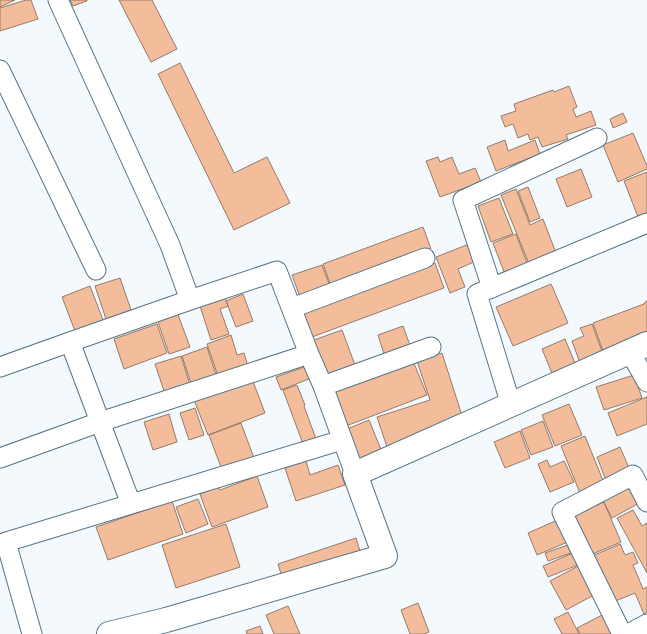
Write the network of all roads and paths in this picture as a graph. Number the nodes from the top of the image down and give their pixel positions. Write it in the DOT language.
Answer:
graph roads {
  1 [pos="58,0"];
  2 [pos="0,70"];
  3 [pos="597,138"];
  4 [pos="647,223"];
  5 [pos="425,258"];
  6 [pos="96,270"];
  7 [pos="492,288"];
  8 [pos="190,300"];
  9 [pos="292,308"];
  10 [pos="70,342"];
  11 [pos="431,347"];
  12 [pos="639,348"];
  13 [pos="309,354"];
  14 [pos="0,367"];
  15 [pos="647,382"];
  16 [pos="323,386"];
  17 [pos="511,405"];
  18 [pos="100,422"];
  19 [pos="342,440"];
  20 [pos="0,458"];
  21 [pos="640,470"];
  22 [pos="355,474"];
  23 [pos="647,502"];
  24 [pos="131,504"];
  25 [pos="647,624"];
  26 [pos="32,634"];
  27 [pos="109,634"];
  28 [pos="622,634"];
  29 [pos="628,634"];
  1 -- 8 [label="street"];
  2 -- 6 [label="street"];
  3 -- 7 [label="street"];
  4 -- 7 [label="street"];
  5 -- 9 [label="street"];
  7 -- 17 [label="street"];
  8 -- 9 [label="street"];
  8 -- 10 [label="street"];
  9 -- 13 [label="street"];
  10 -- 14 [label="street"];
  10 -- 18 [label="street"];
  11 -- 16 [label="street"];
  12 -- 15 [label="street"];
  12 -- 17 [label="street"];
  13 -- 16 [label="street"];
  13 -- 18 [label="street"];
  16 -- 19 [label="street"];
  17 -- 22 [label="street"];
  18 -- 20 [label="street"];
  18 -- 24 [label="street"];
  19 -- 22 [label="street"];
  19 -- 24 [label="street"];
  21 -- 23 [label="street"];
  21 -- 28 [label="street"];
  22 -- 27 [label="street"];
  24 -- 26 [label="street"];
  25 -- 29 [label="street"];
}
